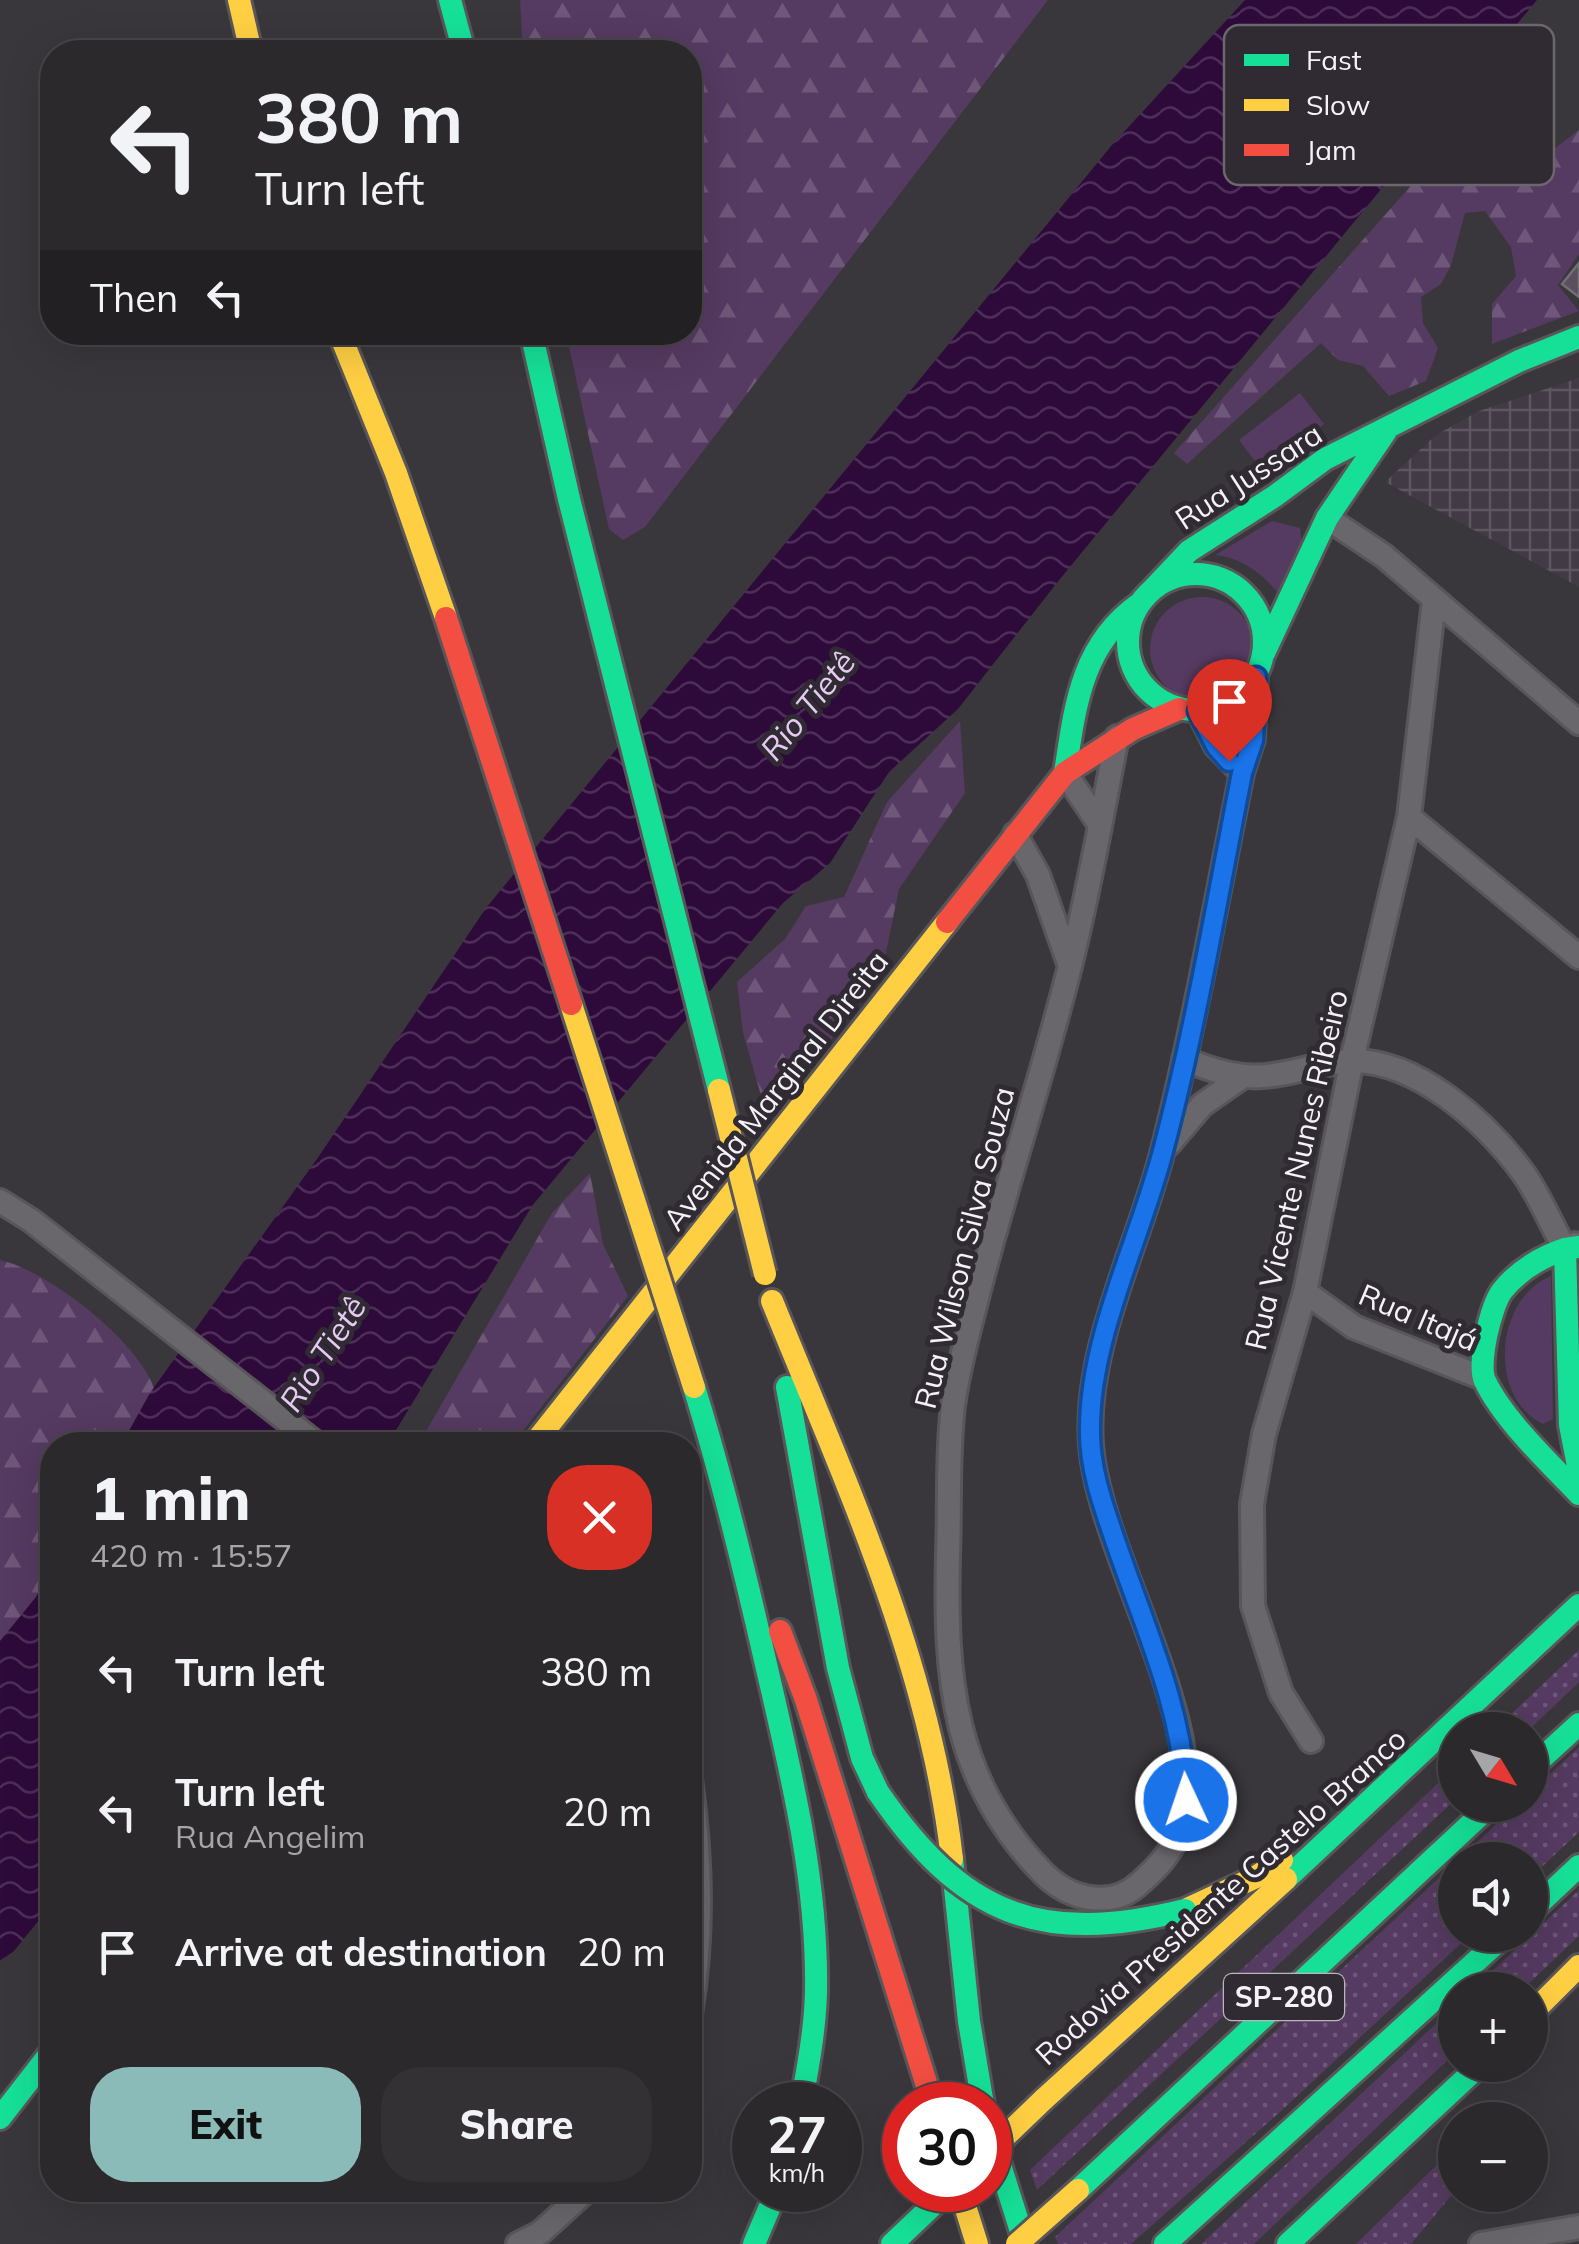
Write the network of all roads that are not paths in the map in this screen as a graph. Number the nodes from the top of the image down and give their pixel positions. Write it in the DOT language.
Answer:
graph roads {
  1 [pos="239,0"];
  2 [pos="450,0"];
  3 [pos="248,40"];
  4 [pos="461,40"];
  5 [pos="1579,337"];
  6 [pos="344,345"];
  7 [pos="534,345"];
  8 [pos="1388,429"];
  9 [pos="1275,496"];
  10 [pos="1327,518"];
  11 [pos="1147,596"];
  12 [pos="1434,601"];
  13 [pos="1260,666"];
  14 [pos="1188,710"];
  15 [pos="1579,723"];
  16 [pos="1117,737"];
  17 [pos="1242,773"];
  18 [pos="1065,774"];
  19 [pos="1410,816"];
  20 [pos="1100,825"];
  21 [pos="1015,834"];
  22 [pos="1579,957"];
  23 [pos="1070,966"];
  24 [pos="1184,1059"];
  25 [pos="1352,1060"];
  26 [pos="1312,1067"];
  27 [pos="1404,1072"];
  28 [pos="1242,1077"];
  29 [pos="1344,1100"];
  30 [pos="1164,1151"];
  31 [pos="0,1201"];
  32 [pos="1574,1246"];
  33 [pos="1305,1292"];
  34 [pos="772,1301"];
  35 [pos="1483,1378"];
  36 [pos="1570,1425"];
  37 [pos="301,1432"];
  38 [pos="544,1432"];
  39 [pos="1531,1445"];
  40 [pos="1579,1472"];
  41 [pos="726,1487"];
  42 [pos="1579,1494"];
  43 [pos="1579,1605"];
  44 [pos="1579,1724"];
  45 [pos="1311,1741"];
  46 [pos="1548,1752"];
  47 [pos="1410,1766"];
  48 [pos="1473,1822"];
  49 [pos="1579,1866"];
  50 [pos="1548,1895"];
  51 [pos="1486,1952"];
  52 [pos="1579,1966"];
  53 [pos="1579,1976"];
  54 [pos="1548,1999"];
  55 [pos="1548,2003"];
  56 [pos="40,2066"];
  57 [pos="805,2082"];
  58 [pos="926,2082"];
  59 [pos="979,2082"];
  60 [pos="1462,2082"];
  61 [pos="0,2118"];
  62 [pos="1012,2130"];
  63 [pos="573,2202"];
  64 [pos="768,2212"];
  65 [pos="926,2212"];
  66 [pos="967,2212"];
  67 [pos="1012,2212"];
  68 [pos="1562,2234"];
  69 [pos="894,2242"];
  70 [pos="518,2244"];
  71 [pos="754,2244"];
  72 [pos="977,2244"];
  73 [pos="1021,2244"];
  74 [pos="1165,2244"];
  75 [pos="1288,2244"];
  76 [pos="1481,2244"];
  1 -- 3 [label="main road"];
  2 -- 4 [label="main road"];
  5 -- 8 [label="main road, Rua Jussara"];
  6 -- 41 [label="main road, bridge"];
  7 -- 34 [label="main road, bridge"];
  8 -- 9 [label="main road, Rua Jussara"];
  8 -- 10 [label="main road, Rua Jussara"];
  9 -- 10 [label="main road"];
  9 -- 11 [label="main road, Rua Jussara"];
  10 -- 12 [label="street"];
  10 -- 13 [label="main road, Rua Jussara"];
  11 -- 13 [label="main road"];
  11 -- 14 [label="main road"];
  11 -- 18 [label="main road"];
  12 -- 15 [label="street"];
  12 -- 19 [label="street, Rua Vicente Nunes Ribeiro"];
  13 -- 14 [label="main road"];
  13 -- 17 [label="street"];
  14 -- 16 [label="main road, Avenida Marginal Direita"];
  14 -- 17 [label="street"];
  16 -- 18 [label="main road, Avenida Marginal Direita"];
  16 -- 20 [label="street, Rua Wilson Silva Souza"];
  17 -- 24 [label="street"];
  18 -- 20 [label="street"];
  18 -- 21 [label="main road, Avenida Marginal Direita"];
  19 -- 22 [label="street"];
  19 -- 25 [label="street, Rua Vicente Nunes Ribeiro"];
  20 -- 23 [label="street, Rua Wilson Silva Souza"];
  21 -- 23 [label="street"];
  21 -- 38 [label="main road, Avenida Marginal Direita"];
  23 -- 30 [label="street, Rua Wilson Silva Souza"];
  24 -- 28 [label="street"];
  24 -- 30 [label="street"];
  25 -- 26 [label="street"];
  25 -- 27 [label="street"];
  25 -- 29 [label="street, Rua Vicente Nunes Ribeiro"];
  26 -- 28 [label="street"];
  26 -- 29 [label="street"];
  27 -- 29 [label="street"];
  27 -- 32 [label="street"];
  28 -- 30 [label="street"];
  29 -- 33 [label="street, Rua Vicente Nunes Ribeiro"];
  31 -- 37 [label="street"];
  32 -- 35 [label="main road"];
  32 -- 36 [label="main road"];
  33 -- 35 [label="street, Rua Itajá"];
  33 -- 45 [label="street, Rua Vicente Nunes Ribeiro"];
  34 -- 47 [label="main road, bridge"];
  34 -- 59 [label="main road"];
  35 -- 39 [label="main road, Rua Itajá"];
  36 -- 39 [label="main road"];
  36 -- 40 [label="main road"];
  39 -- 42 [label="main road, Rua Itajá"];
  41 -- 57 [label="main road"];
  41 -- 58 [label="main road"];
  43 -- 47 [label="main road, Rodovia Presidente Castelo Branco"];
  44 -- 46 [label="main road"];
  47 -- 62 [label="main road, Rodovia Presidente Castelo Branco, bridge"];
  48 -- 73 [label="main road, SP-280, bridge"];
  49 -- 50 [label="main road"];
  51 -- 74 [label="main road"];
  52 -- 54 [label="main road"];
  53 -- 55 [label="main road"];
  56 -- 61 [label="main road"];
  60 -- 75 [label="main road"];
  63 -- 70 [label="street"];
  64 -- 71 [label="main road"];
  65 -- 69 [label="main road"];
  66 -- 72 [label="main road"];
  67 -- 73 [label="main road"];
  68 -- 76 [label="street"];
}
